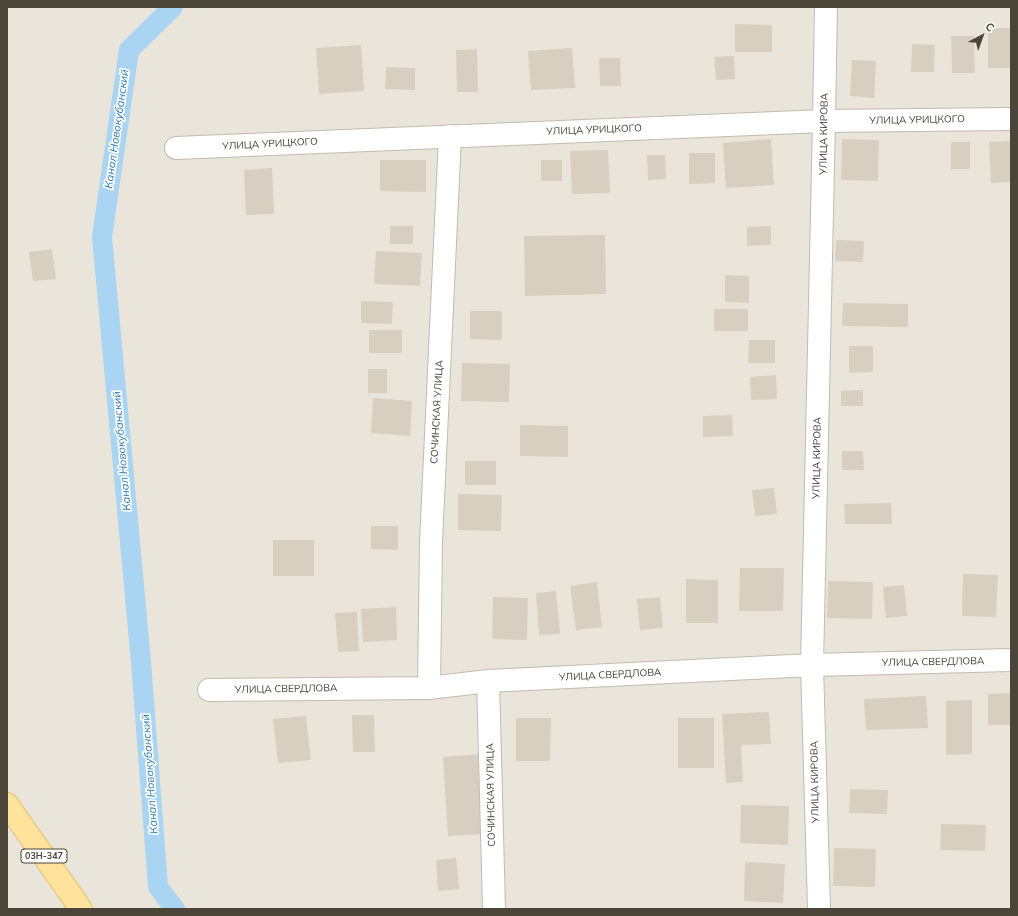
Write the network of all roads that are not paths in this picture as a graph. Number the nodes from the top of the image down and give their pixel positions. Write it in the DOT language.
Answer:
graph roads {
  1 [pos="826,7"];
  2 [pos="1011,119"];
  3 [pos="824,120"];
  4 [pos="450,136"];
  5 [pos="176,148"];
  6 [pos="1011,660"];
  7 [pos="812,665"];
  8 [pos="488,681"];
  9 [pos="429,688"];
  10 [pos="209,690"];
  11 [pos="7,804"];
  12 [pos="81,909"];
  13 [pos="494,909"];
  14 [pos="819,909"];
  1 -- 3 [label="street, УЛИЦА КИРОВА"];
  2 -- 3 [label="street, УЛИЦА УРИЦКОГО"];
  3 -- 4 [label="street, УЛИЦА УРИЦКОГО"];
  3 -- 7 [label="street, УЛИЦА КИРОВА"];
  4 -- 5 [label="street, УЛИЦА УРИЦКОГО"];
  4 -- 9 [label="street, СОЧИНСКАЯ УЛИЦА"];
  6 -- 7 [label="street, УЛИЦА СВЕРДЛОВА"];
  7 -- 8 [label="street, УЛИЦА СВЕРДЛОВА"];
  7 -- 14 [label="street, УЛИЦА КИРОВА"];
  8 -- 9 [label="street, УЛИЦА СВЕРДЛОВА"];
  8 -- 13 [label="street, СОЧИНСКАЯ УЛИЦА"];
  9 -- 10 [label="street, УЛИЦА СВЕРДЛОВА"];
  11 -- 12 [label="main road, 03Н-347"];
}
